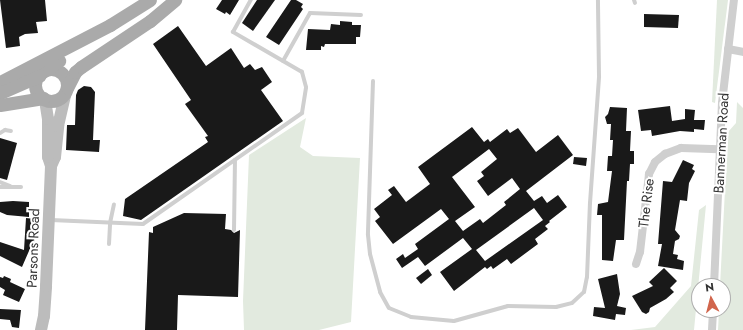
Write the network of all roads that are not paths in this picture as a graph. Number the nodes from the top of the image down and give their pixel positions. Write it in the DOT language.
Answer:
graph roads {
  1 [pos="151,0"];
  2 [pos="175,0"];
  3 [pos="251,0"];
  4 [pos="598,0"];
  5 [pos="734,0"];
  6 [pos="361,15"];
  7 [pos="728,49"];
  8 [pos="743,52"];
  9 [pos="283,61"];
  10 [pos="40,75"];
  11 [pos="373,81"];
  12 [pos="0,82"];
  13 [pos="66,90"];
  14 [pos="0,93"];
  15 [pos="44,99"];
  16 [pos="0,105"];
  17 [pos="11,131"];
  18 [pos="0,133"];
  19 [pos="719,149"];
  20 [pos="234,160"];
  21 [pos="51,166"];
  22 [pos="0,182"];
  23 [pos="0,187"];
  24 [pos="13,187"];
  25 [pos="21,187"];
  26 [pos="114,204"];
  27 [pos="48,220"];
  28 [pos="110,223"];
  29 [pos="234,230"];
  30 [pos="109,244"];
  31 [pos="636,264"];
  32 [pos="714,278"];
  33 [pos="713,318"];
  34 [pos="41,330"];
  35 [pos="712,330"];
  1 -- 10 [label="main road"];
  1 -- 12 [label="main road"];
  2 -- 13 [label="main road"];
  3 -- 9 [label="lane"];
  4 -- 11 [label="lane"];
  5 -- 7 [label="street, Bannerman Road"];
  6 -- 9 [label="lane"];
  7 -- 8 [label="street"];
  7 -- 19 [label="street, Bannerman Road"];
  9 -- 20 [label="lane"];
  10 -- 13 [label="main road"];
  10 -- 14 [label="main road"];
  10 -- 15 [label="main road"];
  13 -- 15 [label="main road"];
  13 -- 21 [label="street, Parsons Road"];
  15 -- 16 [label="main road"];
  15 -- 21 [label="street, Parsons Road"];
  17 -- 18 [label="lane"];
  19 -- 31 [label="street, The Rise"];
  19 -- 32 [label="street, Bannerman Road"];
  20 -- 28 [label="lane"];
  20 -- 29 [label="lane"];
  21 -- 27 [label="street, Parsons Road"];
  22 -- 24 [label="lane"];
  23 -- 24 [label="lane"];
  24 -- 25 [label="lane"];
  26 -- 28 [label="lane"];
  27 -- 28 [label="lane"];
  27 -- 34 [label="street, Parsons Road"];
  28 -- 30 [label="lane"];
  33 -- 35 [label="street"];
}
